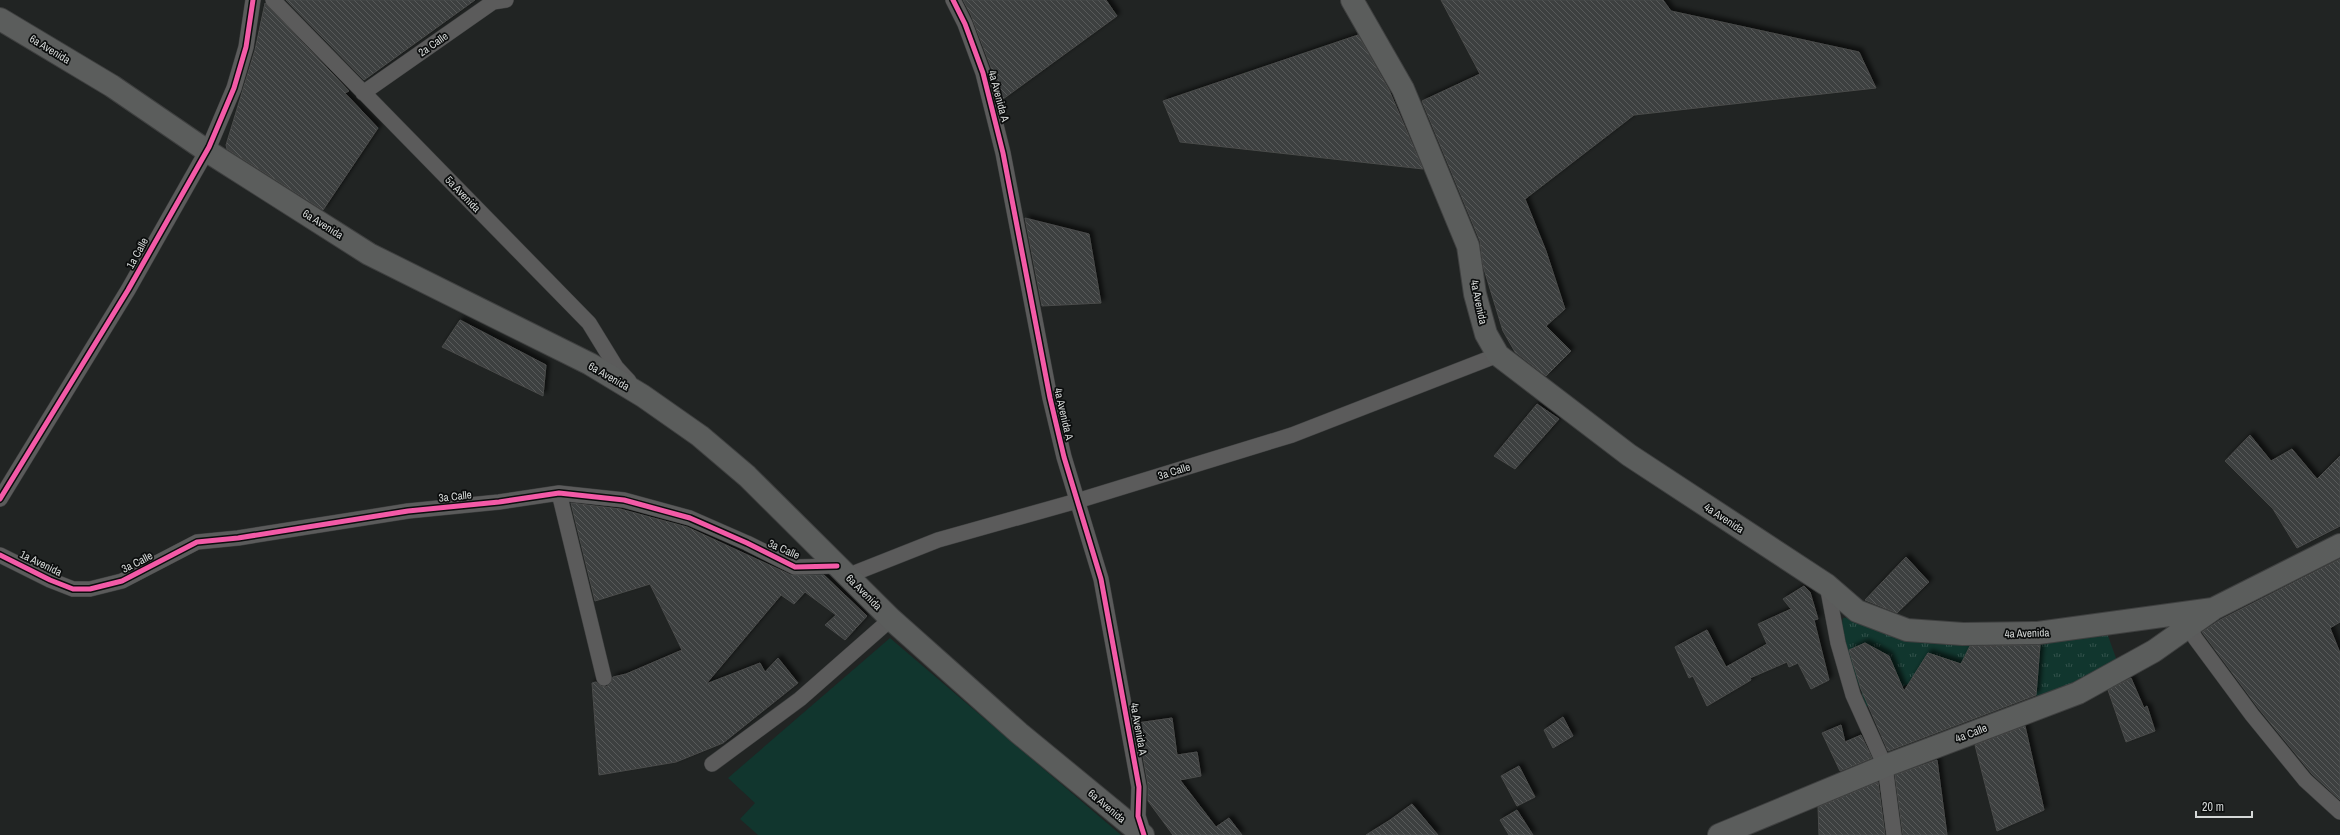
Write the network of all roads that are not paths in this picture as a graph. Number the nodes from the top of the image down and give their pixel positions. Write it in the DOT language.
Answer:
graph roads {
  1 [pos="252,0"];
  2 [pos="272,0"];
  3 [pos="953,0"];
  4 [pos="1352,0"];
  5 [pos="497,1"];
  6 [pos="0,19"];
  7 [pos="363,93"];
  8 [pos="207,151"];
  9 [pos="1498,355"];
  10 [pos="643,396"];
  11 [pos="559,493"];
  12 [pos="0,499"];
  13 [pos="1076,502"];
  14 [pos="2340,545"];
  15 [pos="0,555"];
  16 [pos="842,571"];
  17 [pos="1828,585"];
  18 [pos="73,589"];
  19 [pos="2213,609"];
  20 [pos="891,619"];
  21 [pos="2190,627"];
  22 [pos="604,678"];
  23 [pos="712,764"];
  24 [pos="1885,766"];
  25 [pos="2340,812"];
  26 [pos="1143,835"];
  27 [pos="1719,835"];
  28 [pos="1894,835"];
  1 -- 8 [label="street, 1a Calle"];
  2 -- 7 [label="street, 5a Avenida"];
  3 -- 13 [label="street, 4a Avenida A"];
  4 -- 9 [label="main road, 4a Avenida"];
  5 -- 7 [label="street, 2a Calle"];
  6 -- 8 [label="main road, 6a Avenida"];
  7 -- 10 [label="street, 5a Avenida"];
  8 -- 10 [label="main road, 6a Avenida"];
  8 -- 12 [label="street, 1a Calle"];
  9 -- 13 [label="street, 3a Calle"];
  9 -- 17 [label="main road, 4a Avenida"];
  10 -- 16 [label="main road, 6a Avenida"];
  11 -- 16 [label="street, 3a Calle"];
  11 -- 18 [label="street, 3a Calle"];
  11 -- 22 [label="street"];
  13 -- 16 [label="street, 3a Calle"];
  13 -- 26 [label="street, 4a Avenida A"];
  14 -- 19 [label="main road, 4a Avenida"];
  15 -- 18 [label="street, 1a Avenida"];
  16 -- 20 [label="main road, 6a Avenida"];
  17 -- 19 [label="main road, 4a Avenida"];
  17 -- 24 [label="street"];
  19 -- 21 [label="main road, 4a Calle"];
  20 -- 23 [label="street"];
  20 -- 26 [label="main road, 6a Avenida"];
  21 -- 24 [label="main road, 4a Calle"];
  21 -- 25 [label="street"];
  24 -- 27 [label="main road, 4a Calle"];
  24 -- 28 [label="street"];
}
